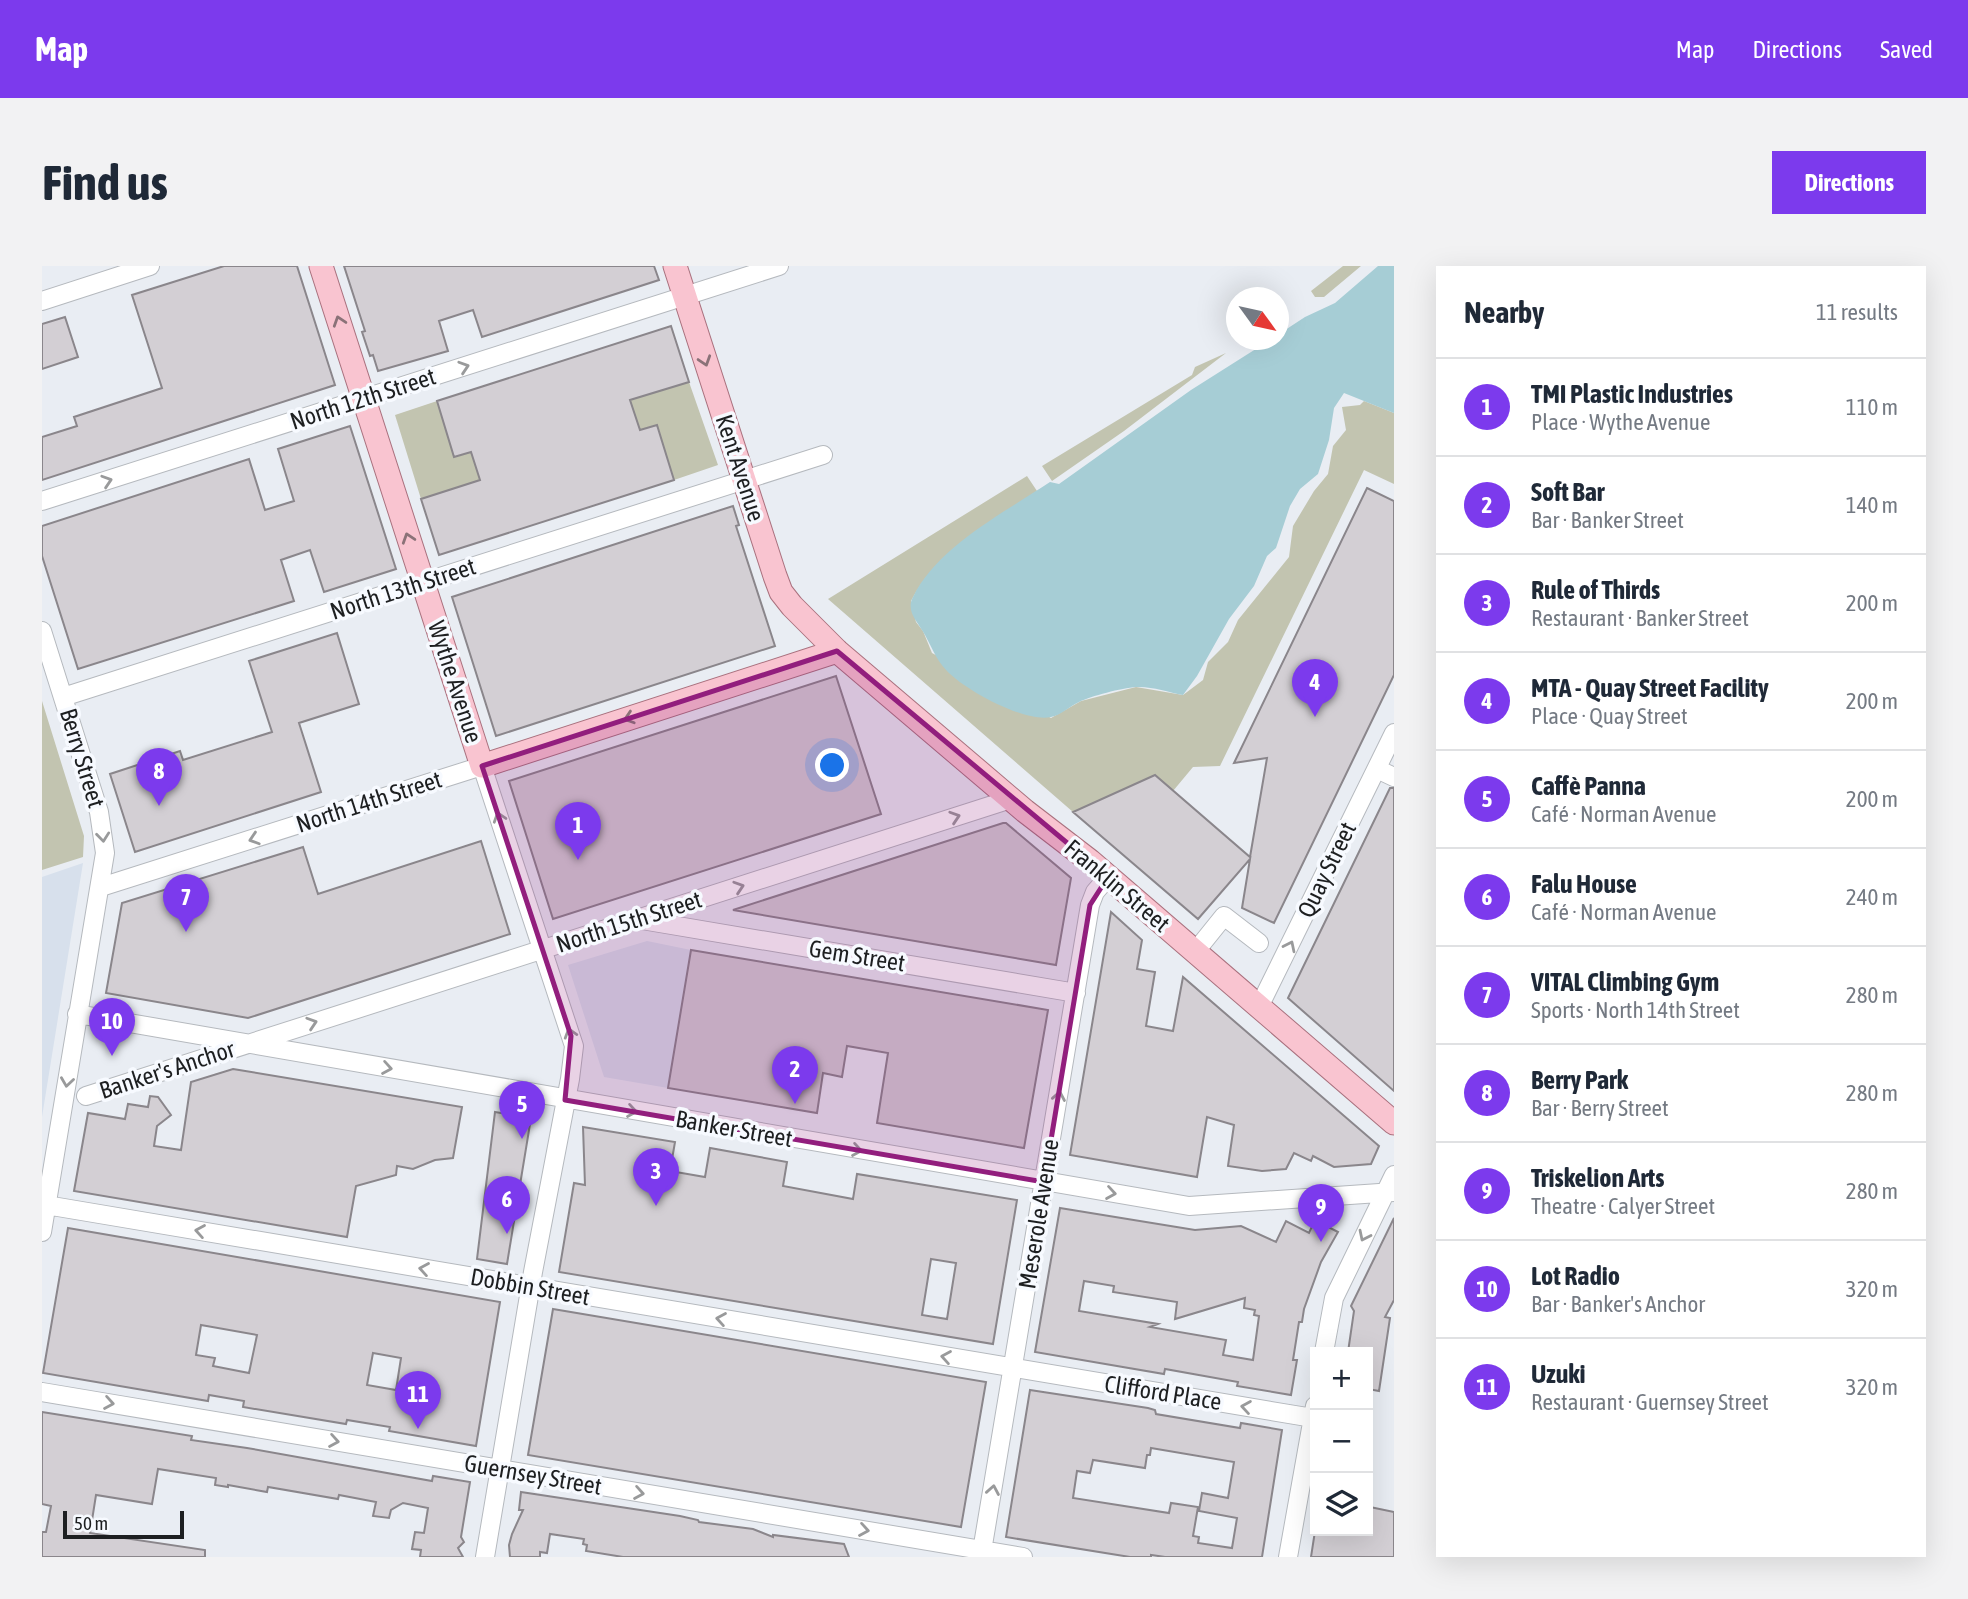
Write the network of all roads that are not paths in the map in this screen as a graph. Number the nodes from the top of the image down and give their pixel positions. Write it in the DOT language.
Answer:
graph roads {
  1 [pos="150,266"];
  2 [pos="321,266"];
  3 [pos="675,266"];
  4 [pos="779,266"];
  5 [pos="684,296"];
  6 [pos="42,301"];
  7 [pos="364,399"];
  8 [pos="823,454"];
  9 [pos="743,481"];
  10 [pos="42,501"];
  11 [pos="422,583"];
  12 [pos="42,631"];
  13 [pos="837,651"];
  14 [pos="63,697"];
  15 [pos="1394,733"];
  16 [pos="482,766"];
  17 [pos="1377,769"];
  18 [pos="1394,777"];
  19 [pos="1010,799"];
  20 [pos="1108,877"];
  21 [pos="101,887"];
  22 [pos="638,920"];
  23 [pos="1259,943"];
  24 [pos="542,949"];
  25 [pos="1195,952"];
  26 [pos="1076,993"];
  27 [pos="1259,1007"];
  28 [pos="77,1014"];
  29 [pos="247,1044"];
  30 [pos="86,1096"];
  31 [pos="565,1100"];
  32 [pos="1394,1123"];
  33 [pos="1394,1175"];
  34 [pos="1044,1182"];
  35 [pos="1390,1192"];
  36 [pos="46,1205"];
  37 [pos="42,1232"];
  38 [pos="530,1287"];
  39 [pos="1325,1347"];
  40 [pos="1013,1368"];
  41 [pos="42,1392"];
  42 [pos="1310,1411"];
  43 [pos="1310,1434"];
  44 [pos="500,1469"];
  45 [pos="982,1554"];
  46 [pos="485,1557"];
  47 [pos="1023,1557"];
  48 [pos="1288,1557"];
  1 -- 6 [label="street"];
  7 -- 2 [label="main road, Wythe Avenue, one-way"];
  3 -- 5 [label="main road, Kent Avenue"];
  4 -- 5 [label="street, North 12th Street"];
  7 -- 5 [label="street, North 12th Street, one-way"];
  5 -- 9 [label="main road, Kent Avenue, one-way"];
  10 -- 7 [label="street, North 12th Street, one-way"];
  11 -- 7 [label="main road, Wythe Avenue, one-way"];
  8 -- 9 [label="street, North 13th Street"];
  9 -- 11 [label="street, North 13th Street"];
  9 -- 13 [label="main road, Kent Avenue"];
  11 -- 14 [label="street, North 13th Street"];
  11 -- 16 [label="main road, Wythe Avenue"];
  12 -- 14 [label="street, Berry Street"];
  13 -- 16 [label="main road, North 14th Street, one-way"];
  13 -- 19 [label="main road, Franklin Street"];
  14 -- 21 [label="street, Berry Street, one-way"];
  15 -- 17 [label="street, Quay Street"];
  16 -- 21 [label="street, North 14th Street, one-way"];
  24 -- 16 [label="street, Wythe Avenue, one-way"];
  17 -- 18 [label="street"];
  27 -- 17 [label="street, Quay Street, one-way"];
  19 -- 20 [label="main road, Franklin Street"];
  22 -- 19 [label="street, North 15th Street, one-way"];
  20 -- 25 [label="main road, Franklin Street"];
  20 -- 26 [label="street, Meserole Avenue"];
  21 -- 28 [label="street, Berry Street"];
  22 -- 24 [label="street, North 15th Street"];
  22 -- 26 [label="street, Gem Street"];
  23 -- 25 [label="street"];
  29 -- 24 [label="street, North 15th Street, one-way"];
  31 -- 24 [label="street, Wythe Avenue, one-way"];
  25 -- 27 [label="main road, Franklin Street"];
  34 -- 26 [label="street, Meserole Avenue, one-way"];
  27 -- 32 [label="main road, Franklin Street"];
  28 -- 29 [label="street, Banker Street"];
  28 -- 36 [label="street, Berry Street, one-way"];
  29 -- 30 [label="street, Banker's Anchor"];
  29 -- 31 [label="street, Banker Street, one-way"];
  31 -- 34 [label="street, Banker Street, one-way"];
  31 -- 38 [label="street, Wythe Avenue"];
  33 -- 35 [label="street"];
  34 -- 35 [label="street, Banker Street, one-way"];
  34 -- 40 [label="street, Meserole Avenue"];
  35 -- 39 [label="street, one-way"];
  36 -- 37 [label="street, Berry Street"];
  38 -- 36 [label="street, Dobbin Street, one-way"];
  40 -- 38 [label="street, Dobbin Street, one-way"];
  38 -- 44 [label="street, Wythe Avenue"];
  42 -- 40 [label="street, Clifford Place, one-way"];
  45 -- 40 [label="street, Meserole Avenue, one-way"];
  41 -- 44 [label="street, Guernsey Street, one-way"];
  43 -- 48 [label="street"];
  44 -- 45 [label="street, Guernsey Street, one-way"];
  44 -- 46 [label="street, Wythe Avenue"];
  45 -- 47 [label="street, Guernsey Street"];
}
